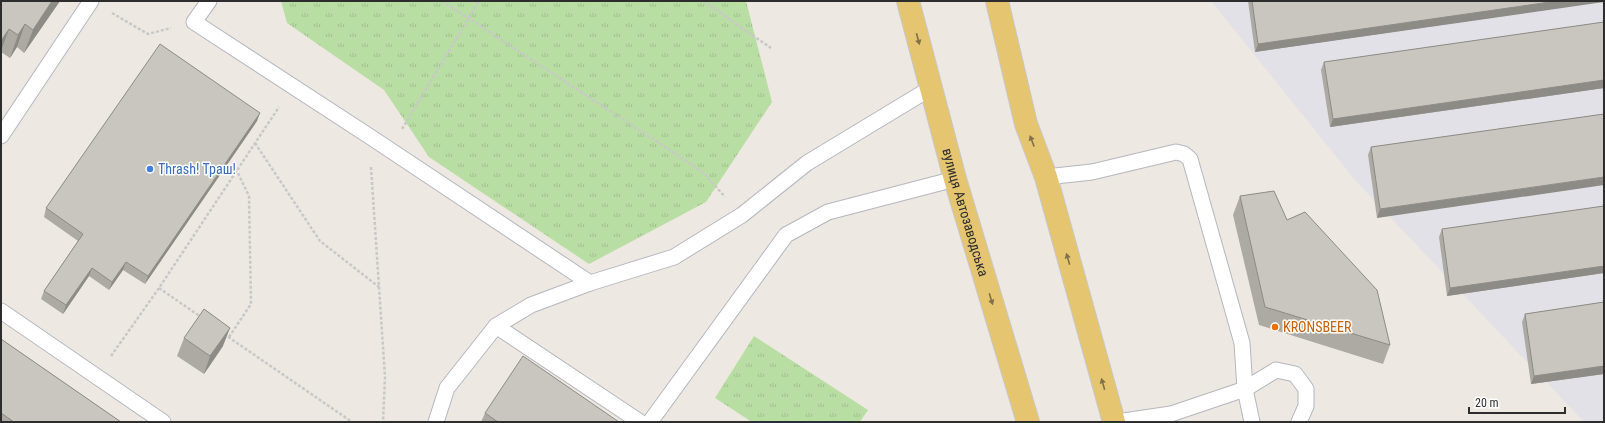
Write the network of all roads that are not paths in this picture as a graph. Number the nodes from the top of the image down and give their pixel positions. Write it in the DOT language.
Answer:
graph roads {
  1 [pos="91,1"];
  2 [pos="209,1"];
  3 [pos="908,1"];
  4 [pos="998,1"];
  5 [pos="931,88"];
  6 [pos="1,136"];
  7 [pos="1046,177"];
  8 [pos="955,179"];
  9 [pos="590,283"];
  10 [pos="1,311"];
  11 [pos="496,326"];
  12 [pos="1245,389"];
  13 [pos="163,422"];
  14 [pos="436,422"];
  15 [pos="640,422"];
  16 [pos="650,422"];
  17 [pos="1028,422"];
  18 [pos="1114,422"];
  19 [pos="1117,422"];
  20 [pos="1252,422"];
  21 [pos="1299,422"];
  1 -- 6 [label="lane"];
  2 -- 9 [label="lane"];
  3 -- 5 [label="main road, вулиця Автозаводська, one-way"];
  7 -- 4 [label="main road, one-way"];
  5 -- 8 [label="main road, вулиця Автозаводська"];
  5 -- 9 [label="lane"];
  7 -- 12 [label="lane"];
  18 -- 7 [label="main road, one-way"];
  8 -- 16 [label="lane"];
  8 -- 17 [label="main road, вулиця Автозаводська, one-way"];
  9 -- 11 [label="lane"];
  10 -- 13 [label="lane"];
  11 -- 14 [label="lane"];
  11 -- 15 [label="lane"];
  12 -- 19 [label="lane"];
  12 -- 20 [label="lane"];
  12 -- 21 [label="lane"];
}
